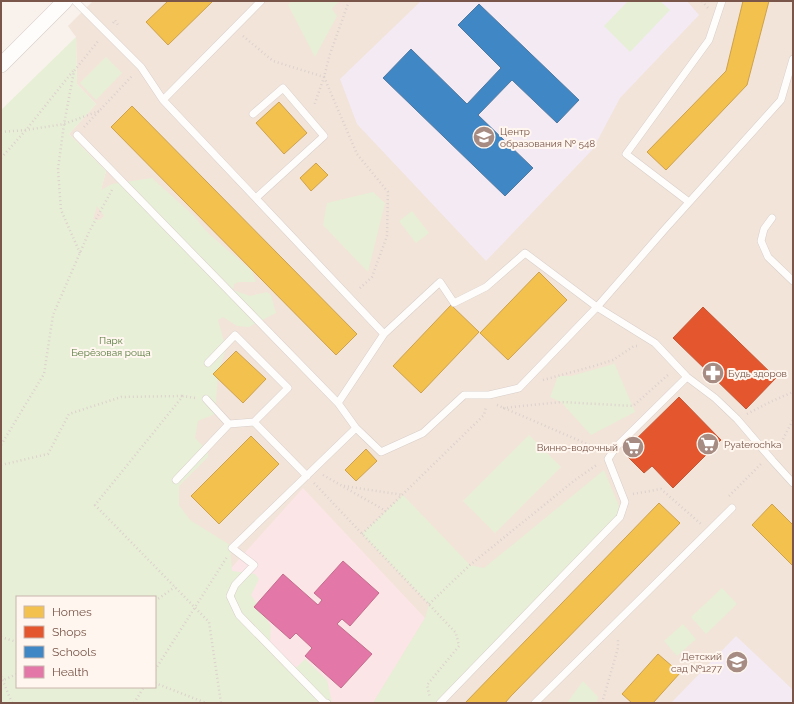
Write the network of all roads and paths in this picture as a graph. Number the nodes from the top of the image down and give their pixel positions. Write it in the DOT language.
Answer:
graph roads {
  1 [pos="66,1"];
  2 [pos="75,1"];
  3 [pos="261,1"];
  4 [pos="349,1"];
  5 [pos="722,1"];
  6 [pos="234,28"];
  7 [pos="793,60"];
  8 [pos="1,65"];
  9 [pos="141,67"];
  10 [pos="74,71"];
  11 [pos="324,77"];
  12 [pos="163,100"];
  13 [pos="100,110"];
  14 [pos="253,114"];
  15 [pos="306,115"];
  16 [pos="26,130"];
  17 [pos="1,132"];
  18 [pos="77,135"];
  19 [pos="1,158"];
  20 [pos="119,177"];
  21 [pos="256,198"];
  22 [pos="689,202"];
  23 [pos="772,218"];
  24 [pos="793,281"];
  25 [pos="350,298"];
  26 [pos="597,307"];
  27 [pos="384,334"];
  28 [pos="655,343"];
  29 [pos="208,363"];
  30 [pos="666,368"];
  31 [pos="687,377"];
  32 [pos="519,388"];
  33 [pos="793,392"];
  34 [pos="183,396"];
  35 [pos="489,398"];
  36 [pos="206,399"];
  37 [pos="338,403"];
  38 [pos="503,408"];
  39 [pos="737,419"];
  40 [pos="793,420"];
  41 [pos="254,422"];
  42 [pos="229,424"];
  43 [pos="356,428"];
  44 [pos="1,445"];
  45 [pos="611,454"];
  46 [pos="603,461"];
  47 [pos="773,461"];
  48 [pos="1,465"];
  49 [pos="314,470"];
  50 [pos="307,476"];
  51 [pos="176,480"];
  52 [pos="793,483"];
  53 [pos="342,486"];
  54 [pos="403,495"];
  55 [pos="622,496"];
  56 [pos="732,508"];
  57 [pos="386,511"];
  58 [pos="701,524"];
  59 [pos="362,534"];
  60 [pos="232,548"];
  61 [pos="175,587"];
  62 [pos="156,600"];
  63 [pos="429,604"];
  64 [pos="195,607"];
  65 [pos="618,621"];
  66 [pos="1,637"];
  67 [pos="16,642"];
  68 [pos="156,668"];
  69 [pos="16,674"];
  70 [pos="1,676"];
  71 [pos="2,680"];
  72 [pos="156,683"];
  73 [pos="143,688"];
  74 [pos="12,703"];
  75 [pos="134,703"];
  76 [pos="206,703"];
  77 [pos="221,703"];
  78 [pos="327,703"];
  79 [pos="431,703"];
  80 [pos="440,703"];
  81 [pos="535,703"];
  82 [pos="602,703"];
  1 -- 8 [label="street"];
  2 -- 9 [label="lane"];
  3 -- 6 [label="lane"];
  4 -- 11 [label="path"];
  5 -- 22 [label="lane"];
  6 -- 11 [label="path"];
  6 -- 12 [label="lane"];
  7 -- 22 [label="lane"];
  9 -- 12 [label="lane"];
  9 -- 13 [label="path"];
  10 -- 16 [label="path"];
  11 -- 15 [label="path"];
  11 -- 25 [label="path"];
  12 -- 21 [label="lane"];
  13 -- 16 [label="path"];
  13 -- 18 [label="path"];
  14 -- 15 [label="lane"];
  15 -- 21 [label="lane"];
  16 -- 17 [label="path"];
  16 -- 19 [label="path"];
  18 -- 20 [label="lane"];
  20 -- 37 [label="lane"];
  20 -- 44 [label="path"];
  21 -- 25 [label="lane"];
  22 -- 26 [label="lane"];
  23 -- 24 [label="lane"];
  25 -- 27 [label="lane"];
  26 -- 27 [label="lane"];
  26 -- 28 [label="lane"];
  26 -- 32 [label="lane"];
  27 -- 37 [label="lane"];
  28 -- 31 [label="lane"];
  28 -- 32 [label="path"];
  29 -- 41 [label="lane"];
  30 -- 38 [label="path"];
  31 -- 39 [label="lane"];
  31 -- 45 [label="lane"];
  32 -- 35 [label="lane"];
  33 -- 39 [label="path"];
  34 -- 36 [label="path"];
  34 -- 48 [label="path"];
  34 -- 61 [label="path"];
  35 -- 38 [label="path"];
  35 -- 43 [label="lane"];
  35 -- 54 [label="path"];
  36 -- 42 [label="lane"];
  37 -- 43 [label="lane"];
  38 -- 45 [label="path"];
  39 -- 47 [label="lane"];
  40 -- 47 [label="path"];
  41 -- 42 [label="lane"];
  41 -- 50 [label="lane"];
  42 -- 51 [label="lane"];
  43 -- 49 [label="lane"];
  45 -- 55 [label="lane"];
  46 -- 63 [label="path"];
  47 -- 52 [label="lane"];
  49 -- 50 [label="lane"];
  49 -- 53 [label="path"];
  50 -- 59 [label="path"];
  50 -- 60 [label="lane"];
  53 -- 54 [label="path"];
  53 -- 57 [label="path"];
  54 -- 57 [label="path"];
  55 -- 58 [label="path"];
  55 -- 80 [label="lane"];
  56 -- 65 [label="lane"];
  57 -- 59 [label="path"];
  59 -- 63 [label="path"];
  60 -- 64 [label="path"];
  60 -- 78 [label="lane"];
  61 -- 62 [label="path"];
  61 -- 64 [label="path"];
  63 -- 79 [label="path"];
  64 -- 68 [label="path"];
  64 -- 77 [label="path"];
  65 -- 81 [label="lane"];
  65 -- 82 [label="path"];
  66 -- 67 [label="path"];
  69 -- 71 [label="path"];
  70 -- 71 [label="path"];
  71 -- 74 [label="path"];
  72 -- 76 [label="path"];
  73 -- 75 [label="path"];
}
